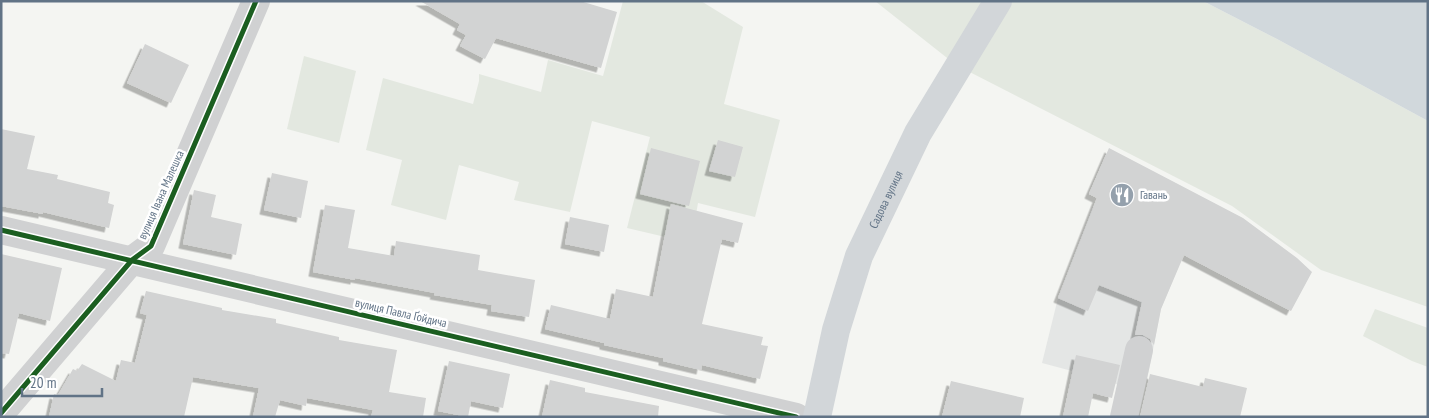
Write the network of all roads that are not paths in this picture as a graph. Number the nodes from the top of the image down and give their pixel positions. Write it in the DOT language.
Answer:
graph roads {
  1 [pos="256,1"];
  2 [pos="998,1"];
  3 [pos="1,230"];
  4 [pos="132,260"];
  5 [pos="1139,350"];
  6 [pos="1,413"];
  7 [pos="796,417"];
  8 [pos="817,417"];
  9 [pos="1124,417"];
  1 -- 4 [label="street, вулиця Івана Малешка"];
  2 -- 8 [label="main road, Садова вулиця"];
  3 -- 4 [label="street, вулиця Павла Ґойдича"];
  4 -- 6 [label="street, вулиця Івана Малешка"];
  4 -- 7 [label="street, вулиця Павла Ґойдича"];
  5 -- 9 [label="street"];
}
